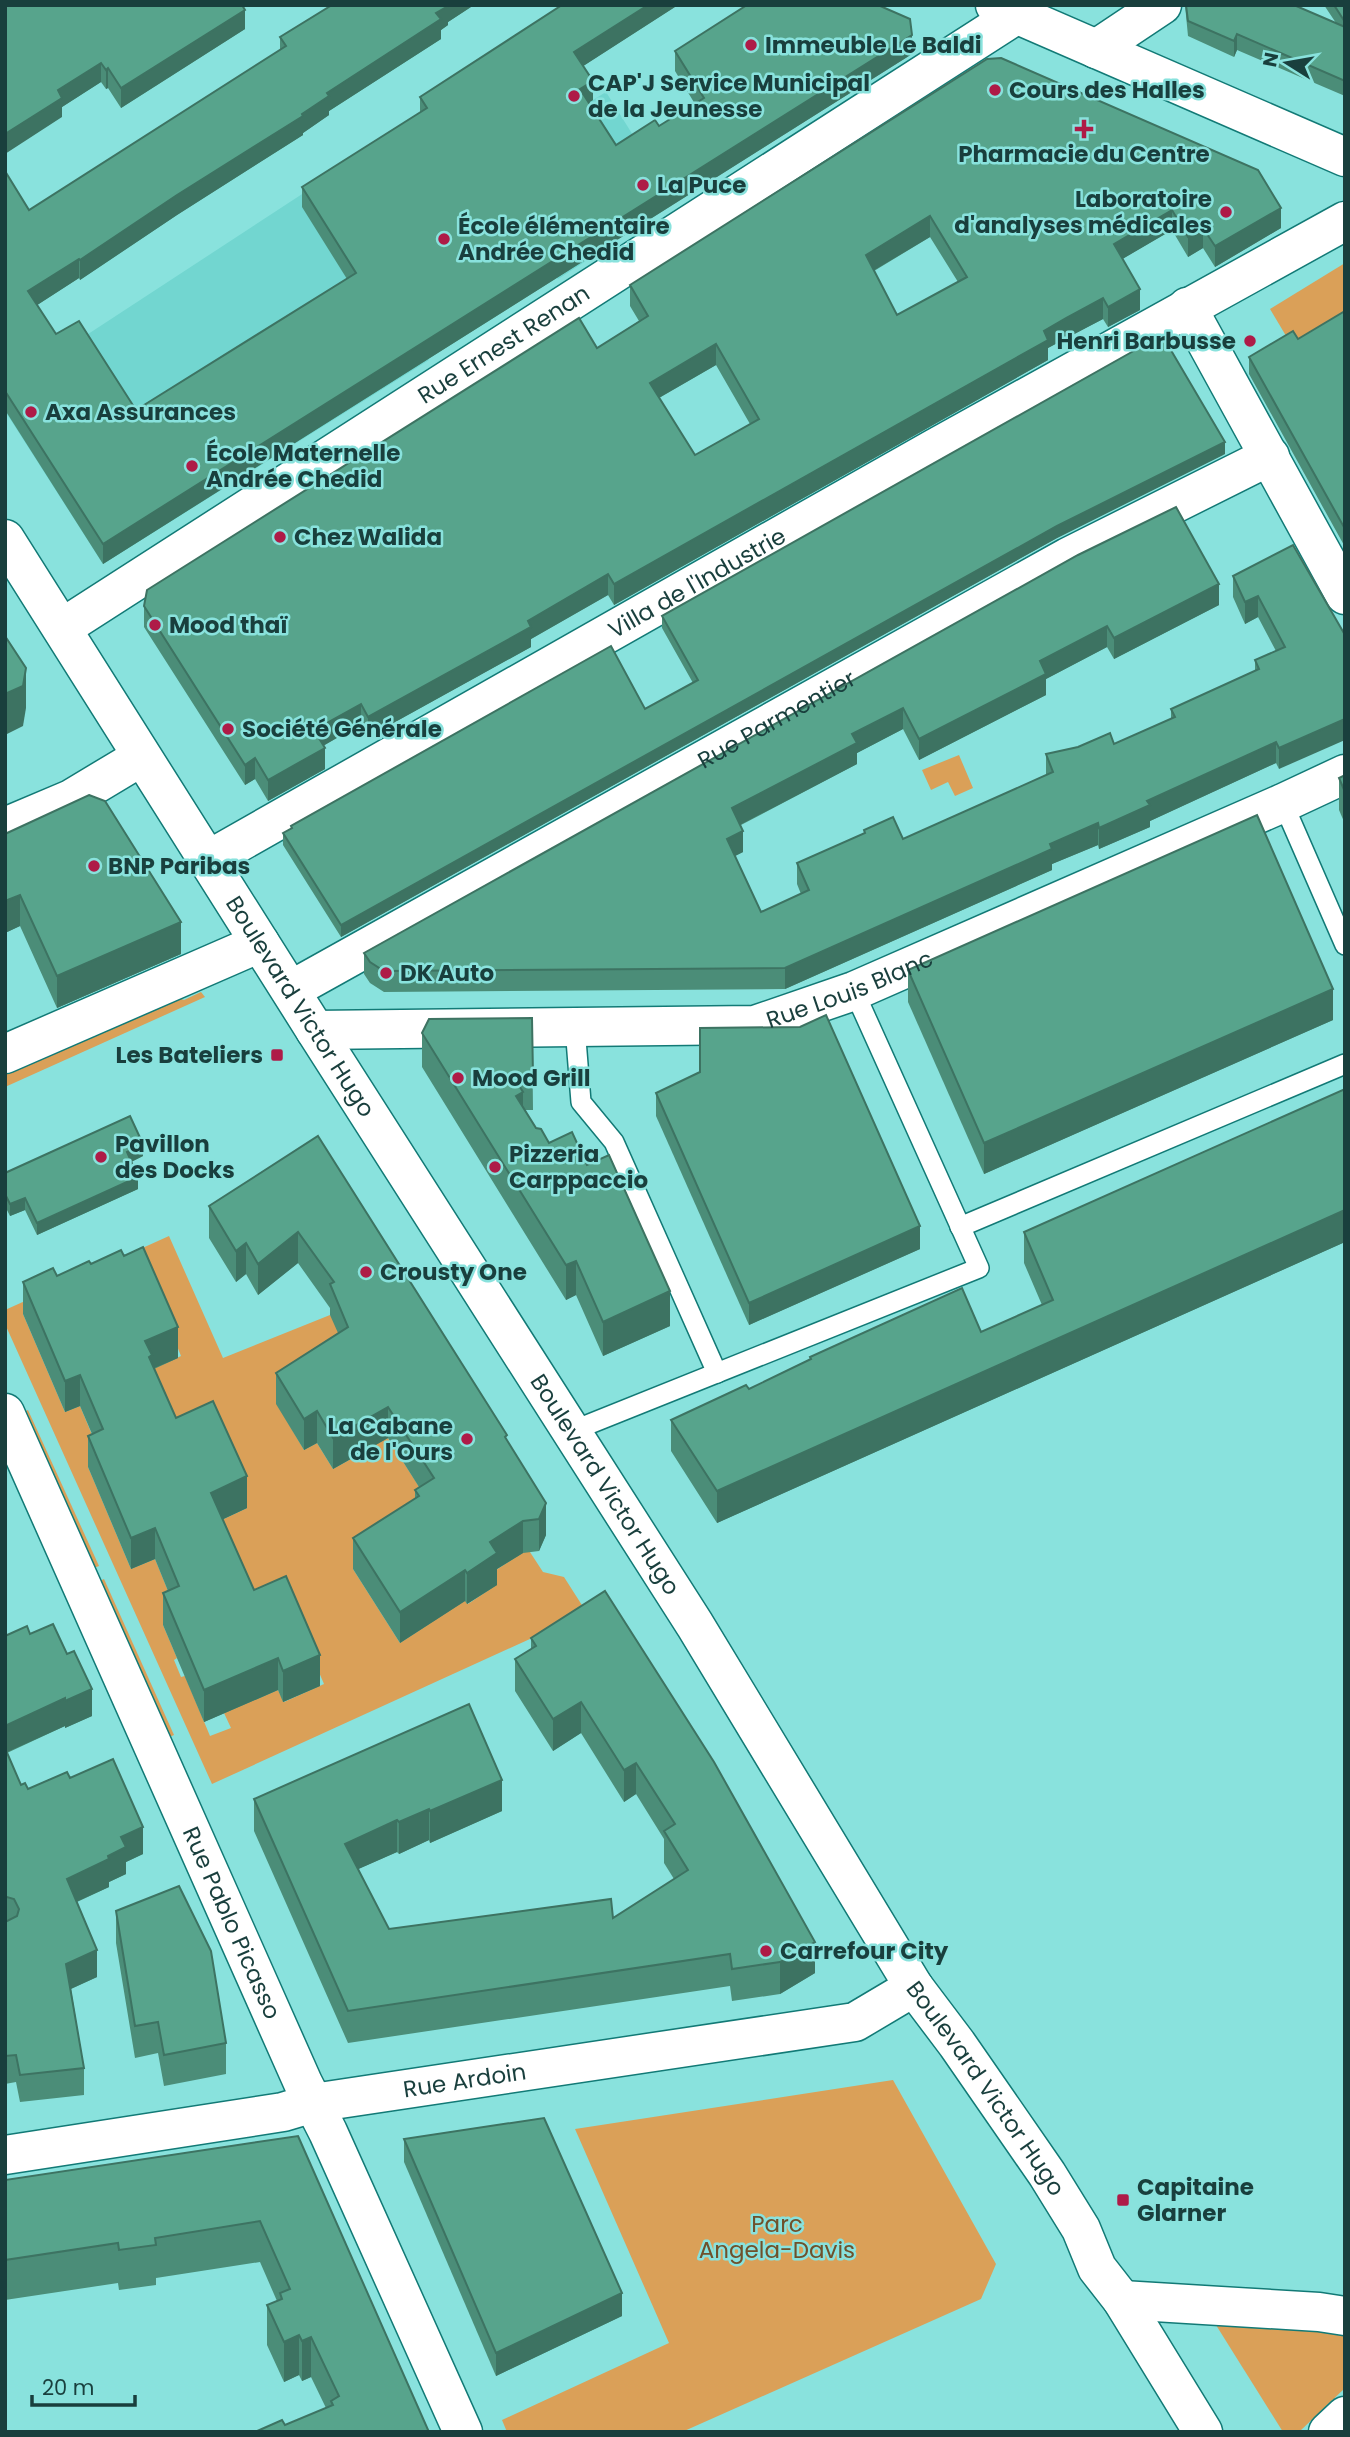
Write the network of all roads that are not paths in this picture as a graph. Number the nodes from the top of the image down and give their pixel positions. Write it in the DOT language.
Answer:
graph roads {
  1 [pos="1162,5"];
  2 [pos="1006,10"];
  3 [pos="1096,49"];
  4 [pos="1345,157"];
  5 [pos="1345,221"];
  6 [pos="1187,307"];
  7 [pos="1270,456"];
  8 [pos="5,539"];
  9 [pos="1345,594"];
  10 [pos="62,628"];
  11 [pos="141,757"];
  12 [pos="1345,774"];
  13 [pos="1283,803"];
  14 [pos="5,827"];
  15 [pos="208,860"];
  16 [pos="260,943"];
  17 [pos="1345,945"];
  18 [pos="291,990"];
  19 [pos="854,991"];
  20 [pos="575,1027"];
  21 [pos="315,1030"];
  22 [pos="5,1055"];
  23 [pos="1345,1063"];
  24 [pos="960,1227"];
  25 [pos="717,1373"];
  26 [pos="5,1413"];
  27 [pos="572,1432"];
  28 [pos="914,1987"];
  29 [pos="313,2103"];
  30 [pos="5,2155"];
  31 [pos="1122,2300"];
  32 [pos="1345,2316"];
  33 [pos="1345,2416"];
  34 [pos="463,2432"];
  35 [pos="1203,2432"];
  36 [pos="1328,2432"];
  1 -- 3 [label="street"];
  2 -- 3 [label="street"];
  2 -- 10 [label="street, Rue Ernest Renan"];
  3 -- 4 [label="street"];
  5 -- 6 [label="street, Villa de l'Industrie"];
  6 -- 7 [label="street"];
  6 -- 15 [label="street, Villa de l'Industrie"];
  7 -- 9 [label="street"];
  7 -- 18 [label="street, Rue Parmentier"];
  8 -- 10 [label="street, Boulevard Victor Hugo"];
  10 -- 11 [label="street, Boulevard Victor Hugo"];
  11 -- 14 [label="street"];
  11 -- 15 [label="street, Boulevard Victor Hugo"];
  12 -- 13 [label="street, Rue Louis Blanc"];
  13 -- 17 [label="lane"];
  13 -- 19 [label="street, Rue Louis Blanc"];
  15 -- 16 [label="street, Boulevard Victor Hugo"];
  16 -- 18 [label="street, Boulevard Victor Hugo"];
  16 -- 22 [label="street"];
  18 -- 21 [label="street, Boulevard Victor Hugo"];
  19 -- 20 [label="street, Rue Louis Blanc"];
  19 -- 24 [label="lane"];
  20 -- 21 [label="street, Rue Louis Blanc"];
  20 -- 25 [label="lane"];
  21 -- 27 [label="street, Boulevard Victor Hugo"];
  23 -- 24 [label="lane"];
  24 -- 25 [label="lane"];
  25 -- 27 [label="lane"];
  26 -- 29 [label="street, Rue Pablo Picasso"];
  27 -- 28 [label="street, Boulevard Victor Hugo"];
  28 -- 29 [label="street, Rue Ardoin"];
  28 -- 31 [label="street, Boulevard Victor Hugo"];
  29 -- 30 [label="street, Rue Ardoin"];
  29 -- 34 [label="street, Rue Pablo Picasso"];
  31 -- 32 [label="street"];
  31 -- 35 [label="street, Boulevard Victor Hugo"];
  33 -- 36 [label="street"];
}
